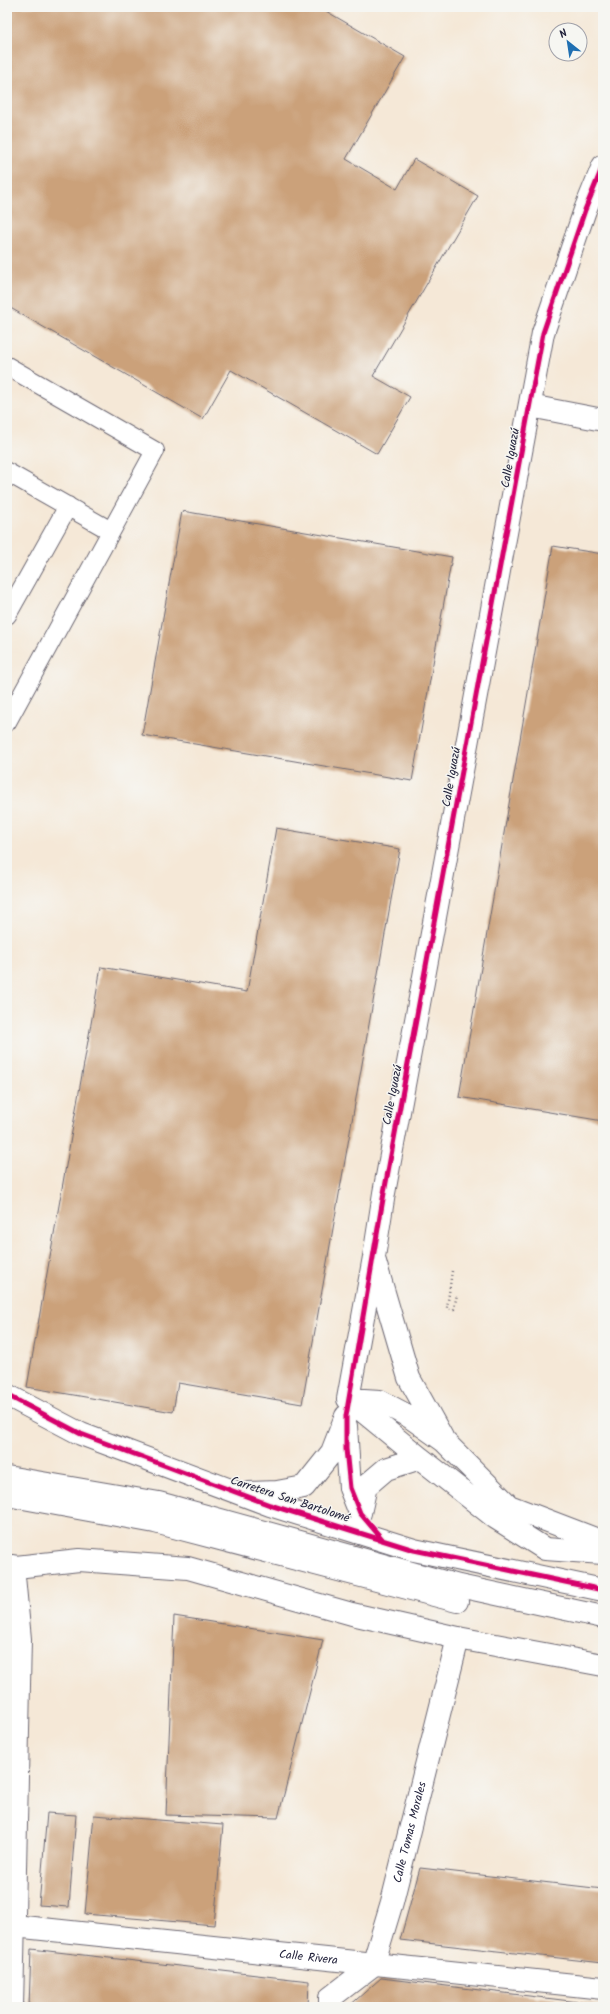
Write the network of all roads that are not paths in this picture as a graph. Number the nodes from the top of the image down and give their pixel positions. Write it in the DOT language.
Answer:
graph roads {
  1 [pos="603,166"];
  2 [pos="7,366"];
  3 [pos="530,406"];
  4 [pos="603,420"];
  5 [pos="7,472"];
  6 [pos="68,506"];
  7 [pos="111,531"];
  8 [pos="7,615"];
  9 [pos="7,722"];
  10 [pos="374,1258"];
  11 [pos="7,1395"];
  12 [pos="347,1408"];
  13 [pos="444,1441"];
  14 [pos="420,1458"];
  15 [pos="7,1477"];
  16 [pos="239,1493"];
  17 [pos="7,1495"];
  18 [pos="360,1513"];
  19 [pos="383,1540"];
  20 [pos="603,1542"];
  21 [pos="603,1553"];
  22 [pos="10,1567"];
  23 [pos="603,1590"];
  24 [pos="603,1617"];
  25 [pos="603,1632"];
  26 [pos="458,1638"];
  27 [pos="603,1665"];
  28 [pos="14,1926"];
  29 [pos="373,1965"];
  30 [pos="603,1988"];
  31 [pos="12,2007"];
  32 [pos="330,2007"];
  1 -- 3 [label="street, Calle Iguazú"];
  2 -- 7 [label="lane"];
  3 -- 4 [label="street"];
  3 -- 10 [label="street, Calle Iguazú"];
  5 -- 6 [label="lane"];
  6 -- 7 [label="lane"];
  6 -- 8 [label="lane"];
  7 -- 9 [label="lane"];
  10 -- 12 [label="street, Calle Iguazú"];
  10 -- 13 [label="street"];
  11 -- 16 [label="street, Carretera San Bartolomé"];
  12 -- 13 [label="street"];
  12 -- 14 [label="street"];
  12 -- 16 [label="street"];
  12 -- 18 [label="street"];
  13 -- 20 [label="street"];
  14 -- 18 [label="street"];
  14 -- 21 [label="street"];
  15 -- 24 [label="street"];
  16 -- 19 [label="street, Carretera San Bartolomé"];
  17 -- 25 [label="street"];
  18 -- 19 [label="street"];
  19 -- 23 [label="street, Carretera San Bartolomé"];
  22 -- 26 [label="street"];
  22 -- 28 [label="street"];
  26 -- 27 [label="street"];
  26 -- 29 [label="street, Calle Tomas Morales"];
  28 -- 29 [label="street, Calle Rivera"];
  28 -- 31 [label="street"];
  29 -- 30 [label="street, Calle Rivera"];
  29 -- 32 [label="street"];
}
